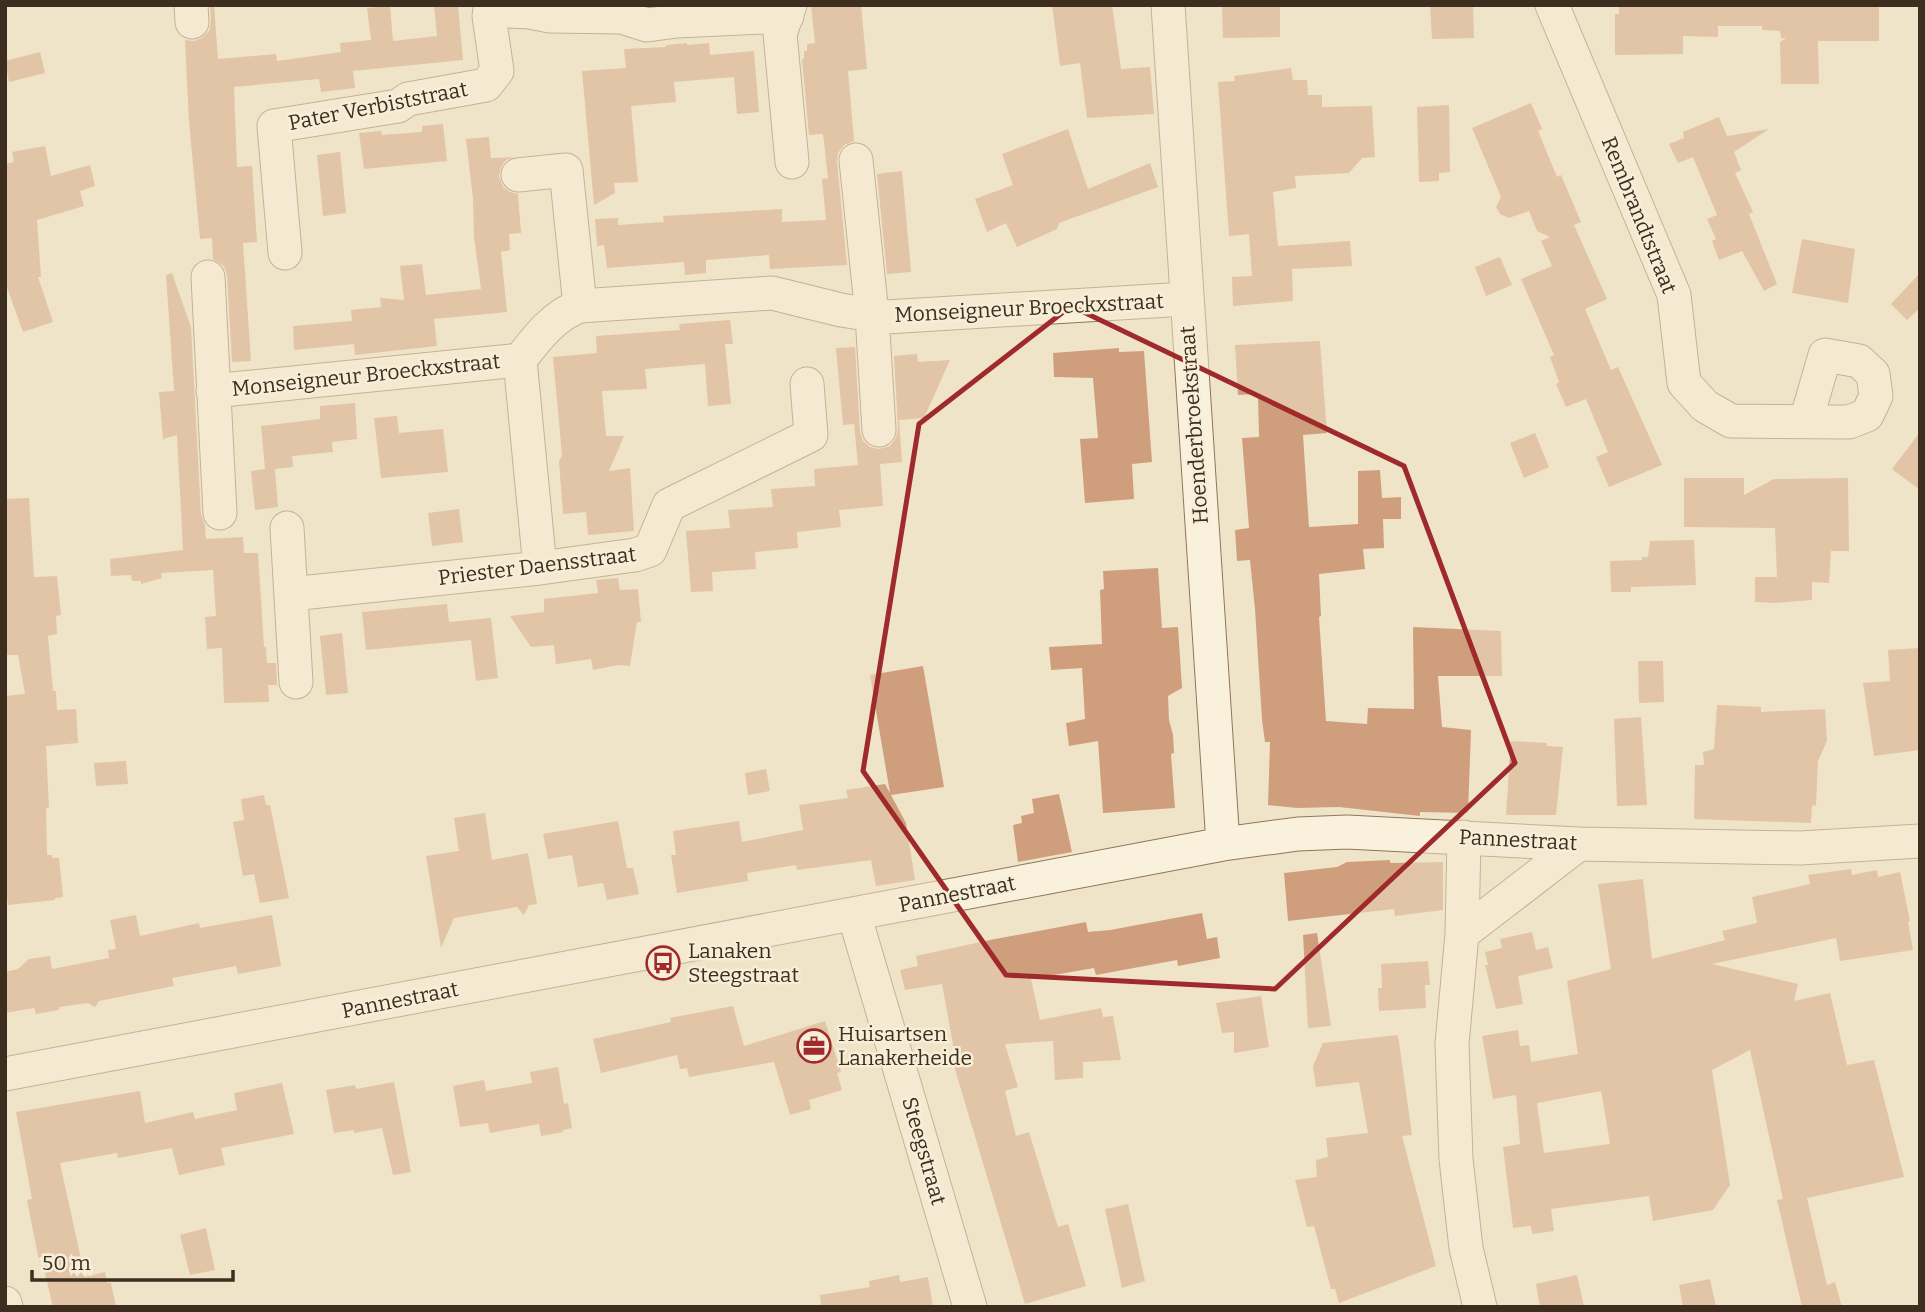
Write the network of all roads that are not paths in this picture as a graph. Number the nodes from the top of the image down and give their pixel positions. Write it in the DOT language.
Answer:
graph roads {
  1 [pos="1168,5"];
  2 [pos="1552,5"];
  3 [pos="491,8"];
  4 [pos="788,10"];
  5 [pos="856,160"];
  6 [pos="792,162"];
  7 [pos="518,175"];
  8 [pos="285,253"];
  9 [pos="208,277"];
  10 [pos="1186,299"];
  11 [pos="580,306"];
  12 [pos="872,314"];
  13 [pos="520,360"];
  14 [pos="807,384"];
  15 [pos="213,391"];
  16 [pos="1806,421"];
  17 [pos="879,430"];
  18 [pos="220,513"];
  19 [pos="287,528"];
  20 [pos="540,568"];
  21 [pos="291,594"];
  22 [pos="296,682"];
  23 [pos="1464,837"];
  24 [pos="1920,841"];
  25 [pos="1223,844"];
  26 [pos="1579,844"];
  27 [pos="854,914"];
  28 [pos="1462,934"];
  29 [pos="5,1074"];
  30 [pos="970,1307"];
  31 [pos="1480,1307"];
  1 -- 10 [label="street, Hoenderbroekstraat"];
  2 -- 16 [label="street, Rembrandtstraat"];
  3 -- 4 [label="street"];
  3 -- 8 [label="street, Pater Verbiststraat"];
  4 -- 6 [label="street"];
  5 -- 12 [label="street, Monseigneur Broeckxstraat"];
  7 -- 11 [label="street"];
  9 -- 15 [label="street, Monseigneur Broeckxstraat"];
  10 -- 12 [label="street, Monseigneur Broeckxstraat"];
  10 -- 25 [label="street, Hoenderbroekstraat"];
  11 -- 12 [label="street, Monseigneur Broeckxstraat"];
  11 -- 13 [label="street, Monseigneur Broeckxstraat"];
  12 -- 17 [label="street, Monseigneur Broeckxstraat"];
  13 -- 15 [label="street, Monseigneur Broeckxstraat"];
  13 -- 20 [label="street"];
  14 -- 20 [label="street, Priester Daensstraat"];
  15 -- 18 [label="street, Monseigneur Broeckxstraat"];
  19 -- 21 [label="street"];
  20 -- 21 [label="street, Priester Daensstraat"];
  21 -- 22 [label="street"];
  23 -- 25 [label="street, Pannestraat"];
  23 -- 26 [label="street, Pannestraat"];
  23 -- 28 [label="street"];
  24 -- 26 [label="street, Pannestraat"];
  25 -- 27 [label="street, Pannestraat"];
  26 -- 28 [label="street"];
  27 -- 29 [label="street, Pannestraat"];
  27 -- 30 [label="street, Steegstraat"];
  28 -- 31 [label="street"];
}
